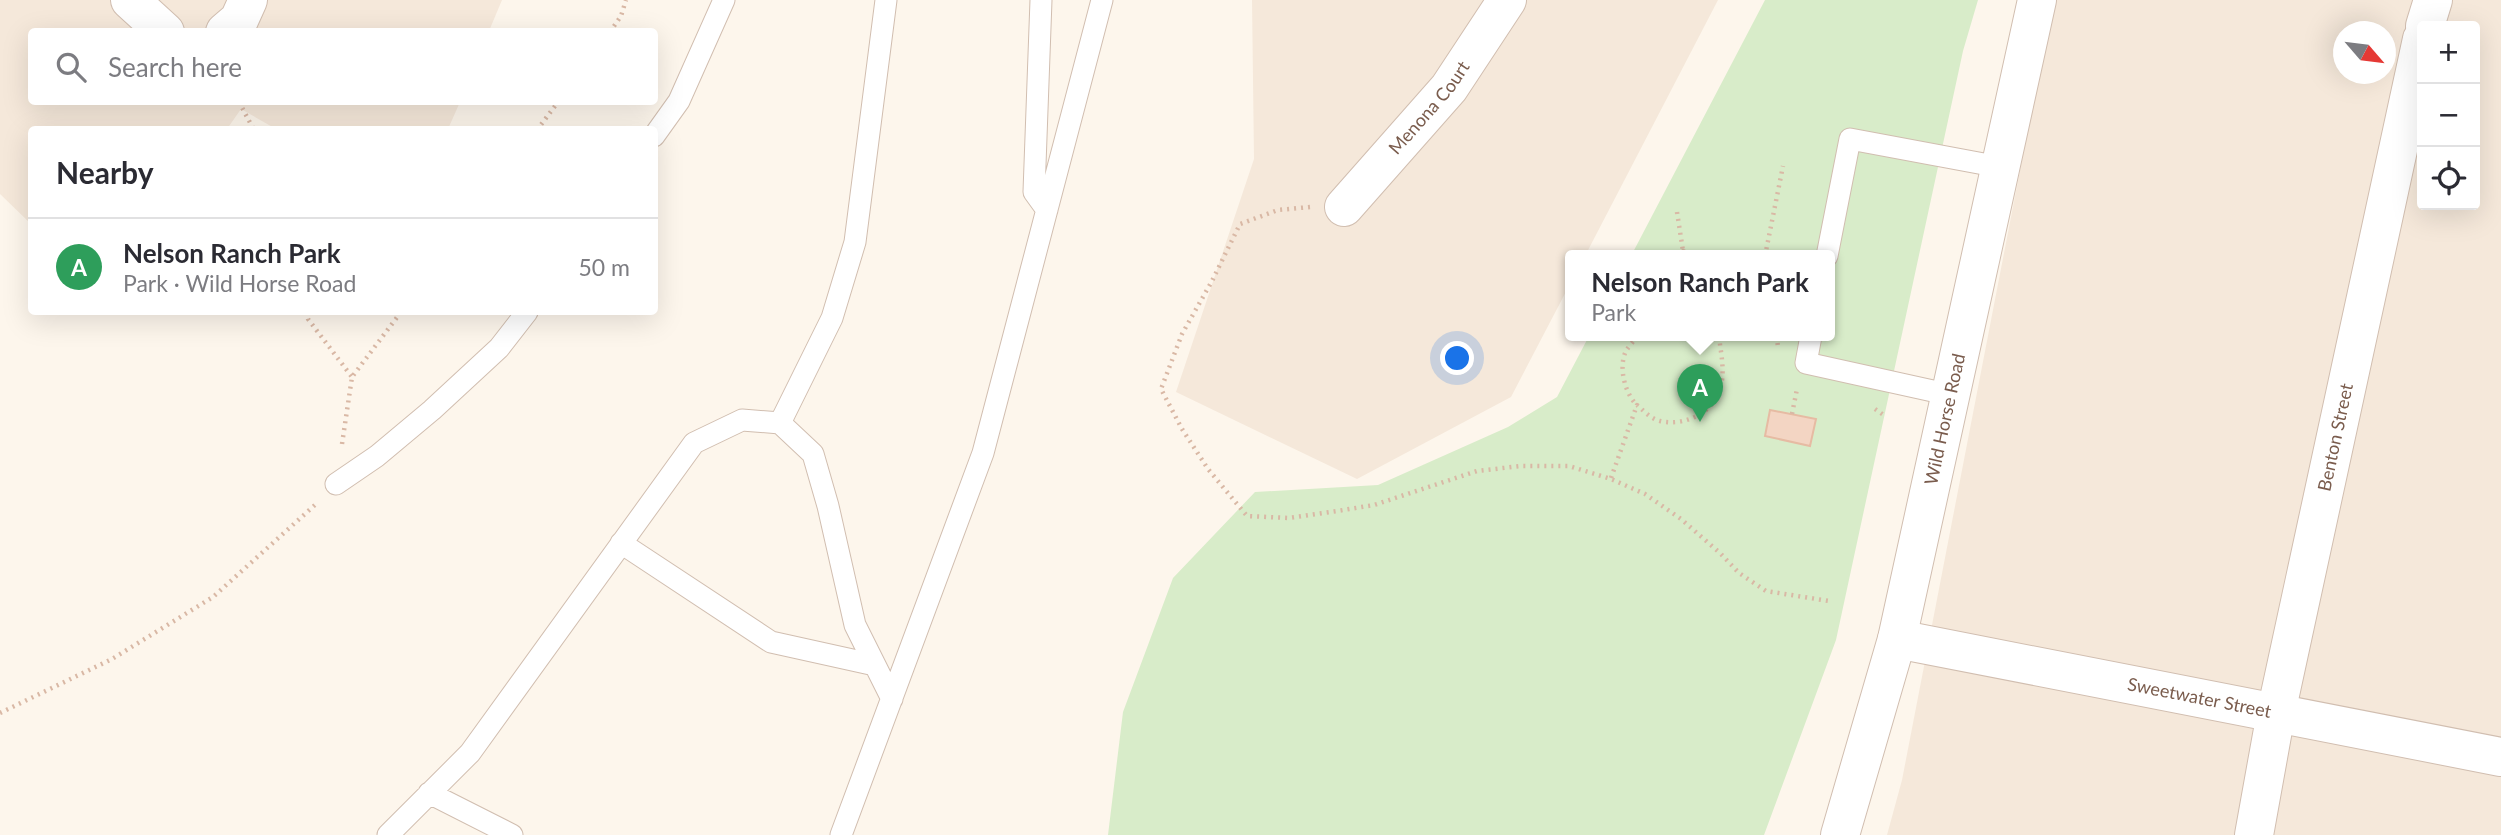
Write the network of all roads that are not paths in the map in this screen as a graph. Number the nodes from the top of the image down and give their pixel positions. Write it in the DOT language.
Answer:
graph roads {
  1 [pos="130,0"];
  2 [pos="248,0"];
  3 [pos="724,0"];
  4 [pos="886,0"];
  5 [pos="1041,0"];
  6 [pos="1102,0"];
  7 [pos="1507,0"];
  8 [pos="2037,0"];
  9 [pos="2433,0"];
  10 [pos="2427,21"];
  11 [pos="161,28"];
  12 [pos="230,28"];
  13 [pos="2417,62"];
  14 [pos="658,130"];
  15 [pos="2000,167"];
  16 [pos="1344,206"];
  17 [pos="1046,210"];
  18 [pos="1828,250"];
  19 [pos="525,315"];
  20 [pos="1810,341"];
  21 [pos="1951,395"];
  22 [pos="780,423"];
  23 [pos="336,484"];
  24 [pos="621,543"];
  25 [pos="1897,639"];
  26 [pos="875,665"];
  27 [pos="891,699"];
  28 [pos="2276,713"];
  29 [pos="2501,757"];
  30 [pos="429,793"];
  31 [pos="388,835"];
  32 [pos="512,835"];
  33 [pos="841,835"];
  34 [pos="1840,835"];
  35 [pos="2254,835"];
  1 -- 11 [label="street"];
  2 -- 12 [label="street"];
  3 -- 14 [label="lane"];
  4 -- 22 [label="lane"];
  5 -- 17 [label="lane"];
  6 -- 17 [label="lane"];
  7 -- 16 [label="street, Menona Court"];
  8 -- 15 [label="street, Wild Horse Road"];
  9 -- 10 [label="street"];
  13 -- 28 [label="street, Benton Street"];
  15 -- 18 [label="lane"];
  15 -- 21 [label="street, Wild Horse Road"];
  17 -- 27 [label="lane"];
  19 -- 23 [label="lane"];
  20 -- 21 [label="lane"];
  21 -- 25 [label="street, Wild Horse Road"];
  22 -- 24 [label="lane"];
  22 -- 26 [label="lane"];
  24 -- 26 [label="lane"];
  24 -- 30 [label="lane"];
  25 -- 28 [label="street, Sweetwater Street"];
  25 -- 34 [label="street, Wild Horse Road"];
  26 -- 27 [label="lane"];
  27 -- 33 [label="lane"];
  28 -- 29 [label="street, Sweetwater Street"];
  28 -- 35 [label="street, Benton Street"];
  30 -- 31 [label="lane"];
  30 -- 32 [label="lane"];
}
